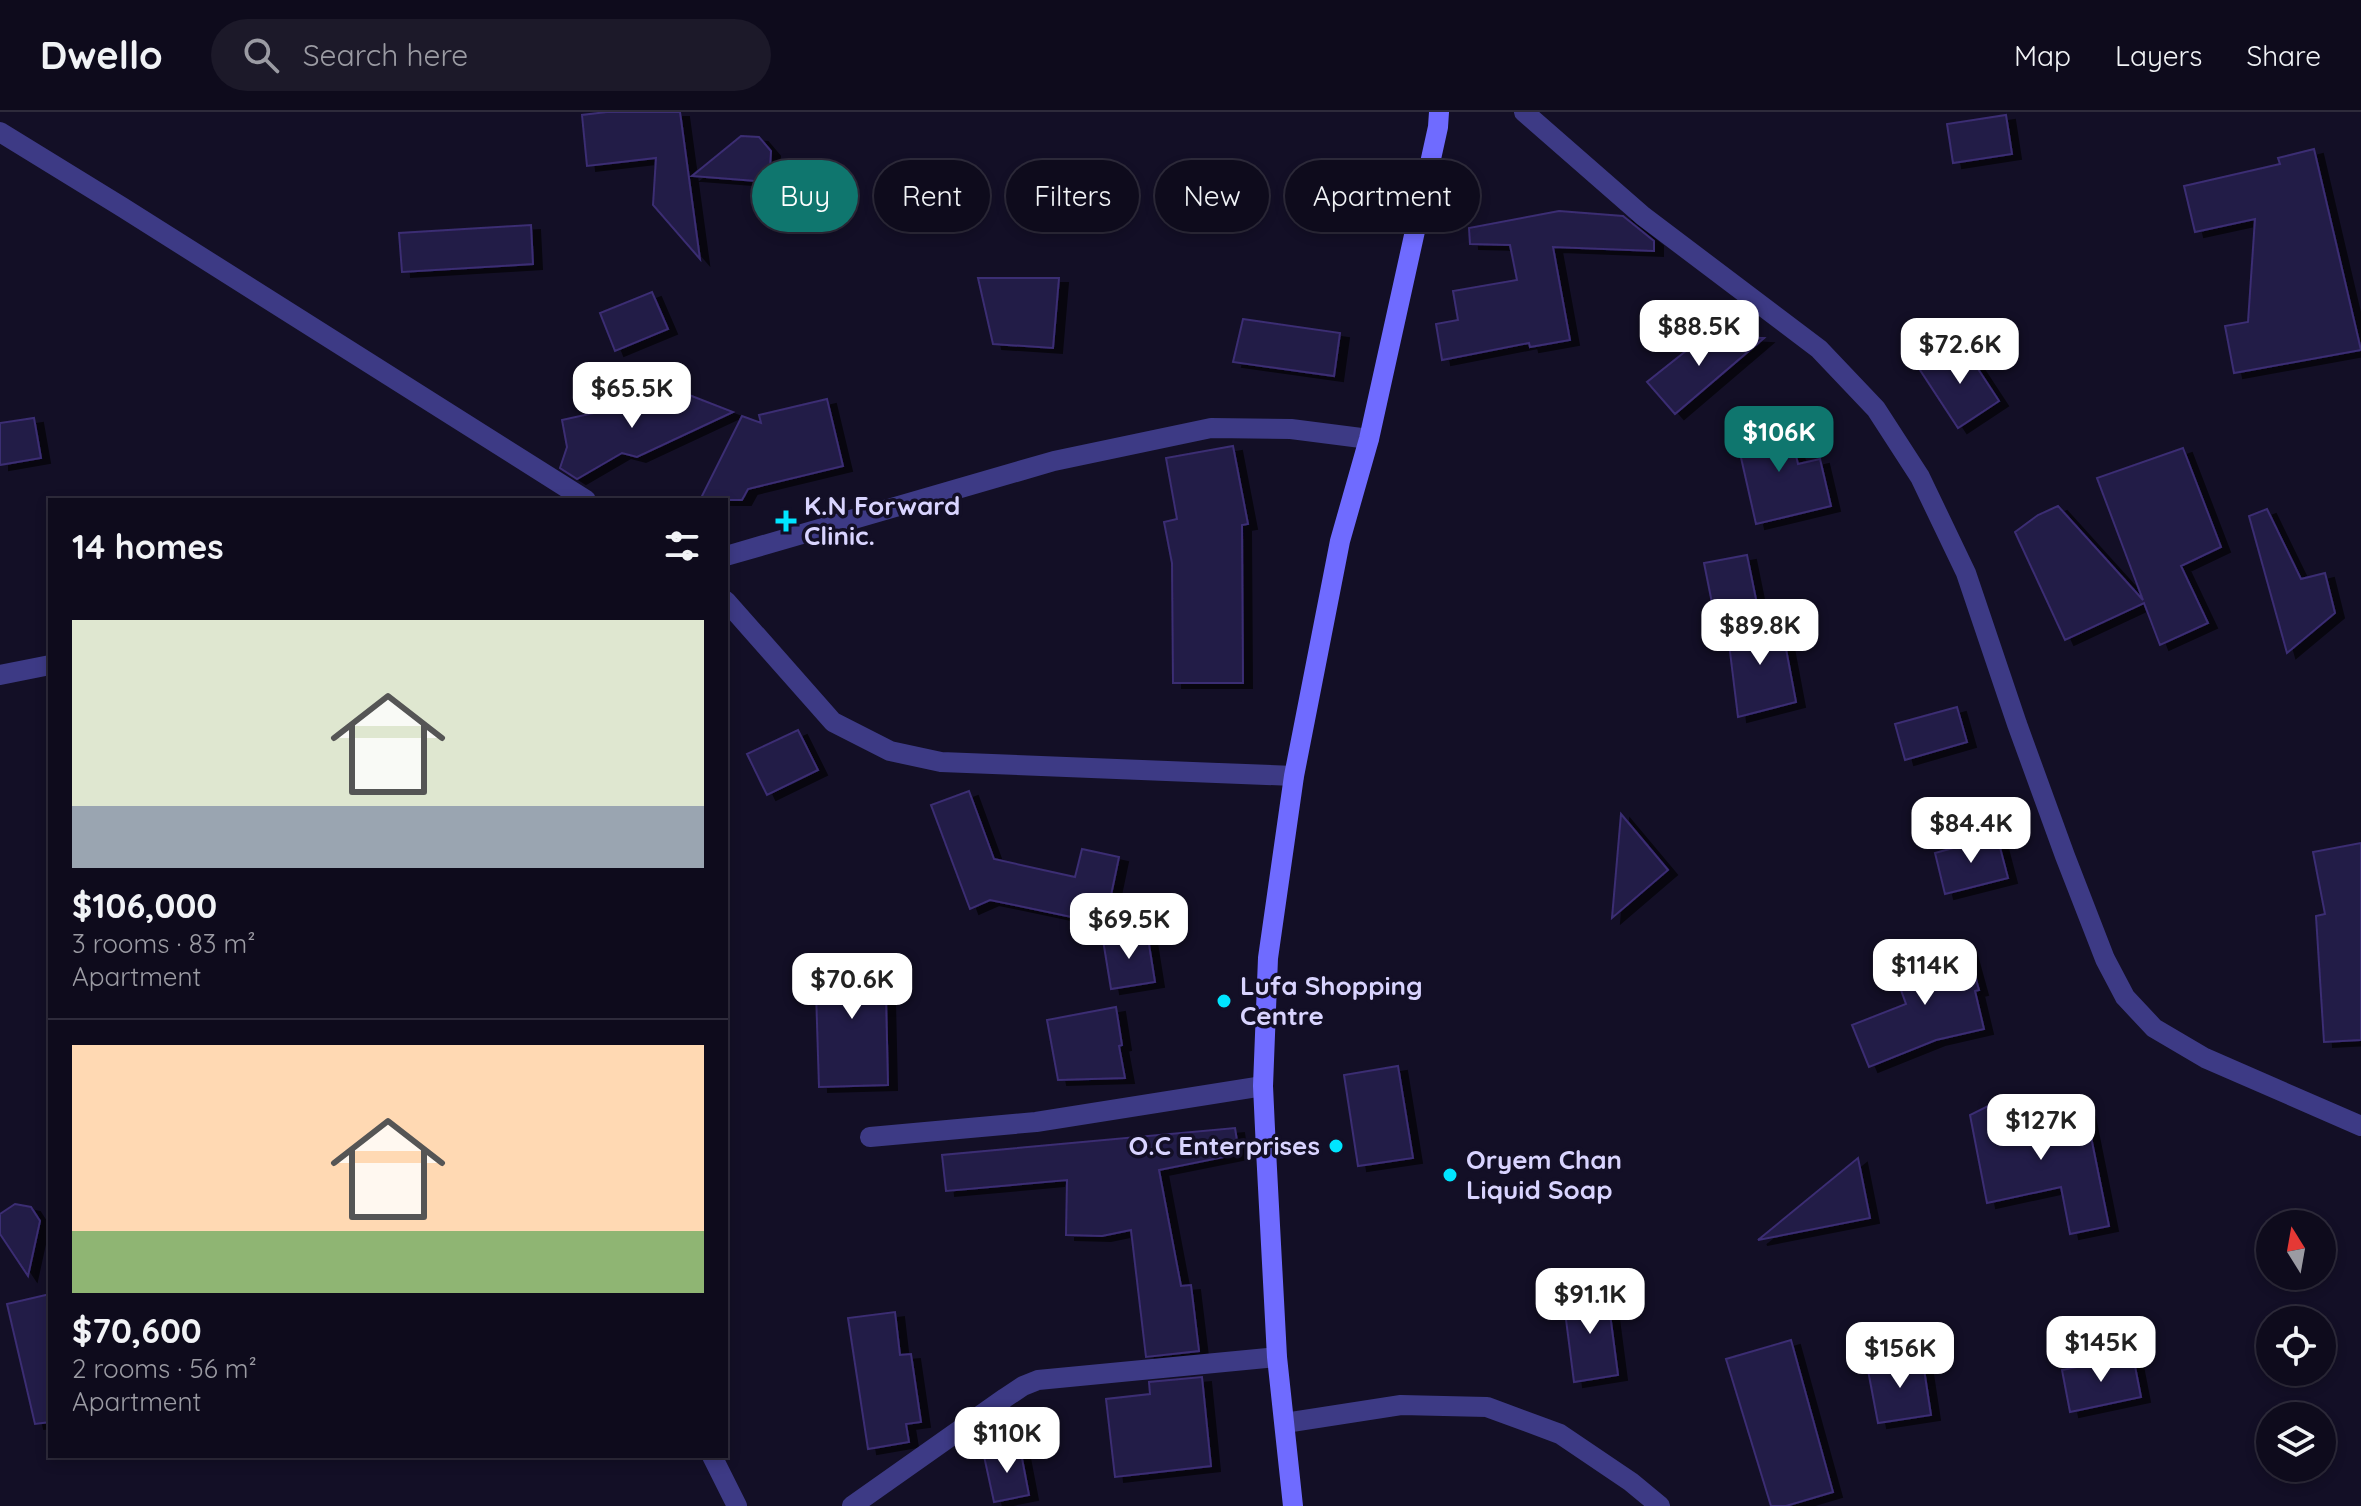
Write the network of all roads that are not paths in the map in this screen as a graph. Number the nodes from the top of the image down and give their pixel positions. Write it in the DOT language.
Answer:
graph roads {
  1 [pos="1439,112"];
  2 [pos="1524,112"];
  3 [pos="0,132"];
  4 [pos="1369,439"];
  5 [pos="583,498"];
  6 [pos="728,555"];
  7 [pos="728,603"];
  8 [pos="48,665"];
  9 [pos="0,675"];
  10 [pos="1294,776"];
  11 [pos="1263,1086"];
  12 [pos="2361,1126"];
  13 [pos="870,1137"];
  14 [pos="1277,1357"];
  15 [pos="1285,1423"];
  16 [pos="713,1458"];
  17 [pos="737,1506"];
  18 [pos="852,1506"];
  19 [pos="1293,1506"];
  20 [pos="1660,1506"];
  1 -- 4 [label="street"];
  2 -- 12 [label="street"];
  3 -- 5 [label="street"];
  4 -- 6 [label="street"];
  4 -- 10 [label="street"];
  7 -- 10 [label="street"];
  8 -- 9 [label="street"];
  10 -- 11 [label="street"];
  11 -- 13 [label="street"];
  11 -- 14 [label="street"];
  14 -- 15 [label="street"];
  14 -- 18 [label="street"];
  15 -- 19 [label="street"];
  15 -- 20 [label="street"];
  16 -- 17 [label="street"];
}
